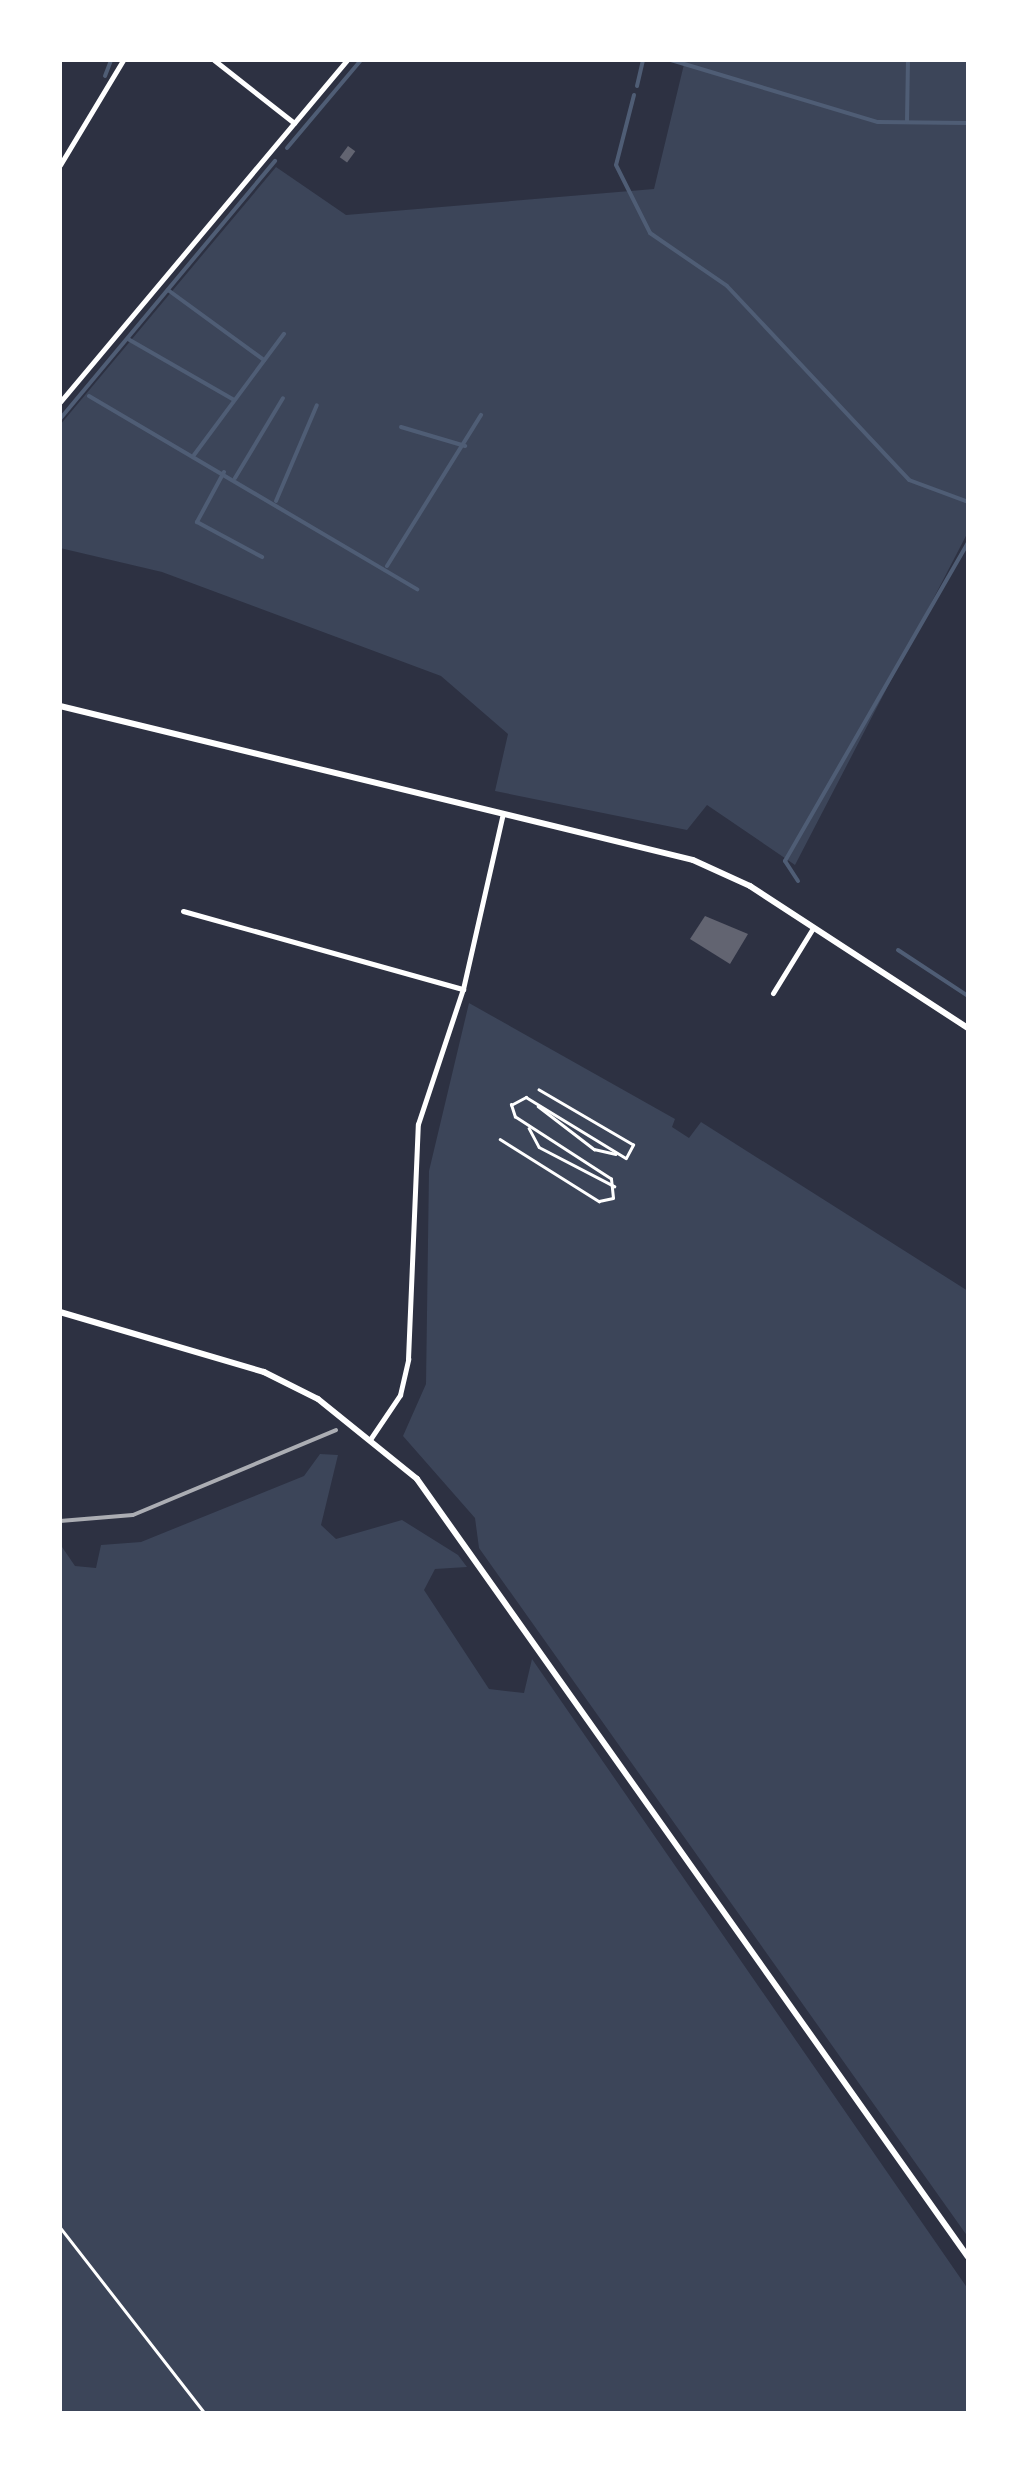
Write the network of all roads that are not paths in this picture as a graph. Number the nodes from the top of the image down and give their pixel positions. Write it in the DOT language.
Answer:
graph roads {
  1 [pos="123,60"];
  2 [pos="214,60"];
  3 [pos="348,60"];
  4 [pos="295,124"];
  5 [pos="60,165"];
  6 [pos="60,402"];
  7 [pos="60,706"];
  8 [pos="504,811"];
  9 [pos="182,911"];
  10 [pos="813,928"];
  11 [pos="463,989"];
  12 [pos="773,993"];
  13 [pos="968,1028"];
  14 [pos="60,1312"];
  15 [pos="371,1438"];
  16 [pos="60,2227"];
  17 [pos="968,2257"];
  18 [pos="205,2413"];
  1 -- 5 [label="street"];
  2 -- 4 [label="street"];
  3 -- 4 [label="street"];
  4 -- 6 [label="street"];
  7 -- 8 [label="street"];
  8 -- 10 [label="street"];
  8 -- 11 [label="street"];
  9 -- 11 [label="street"];
  10 -- 12 [label="street"];
  10 -- 13 [label="street"];
  11 -- 15 [label="street"];
  14 -- 15 [label="street"];
  15 -- 17 [label="street"];
  16 -- 18 [label="lane"];
}
